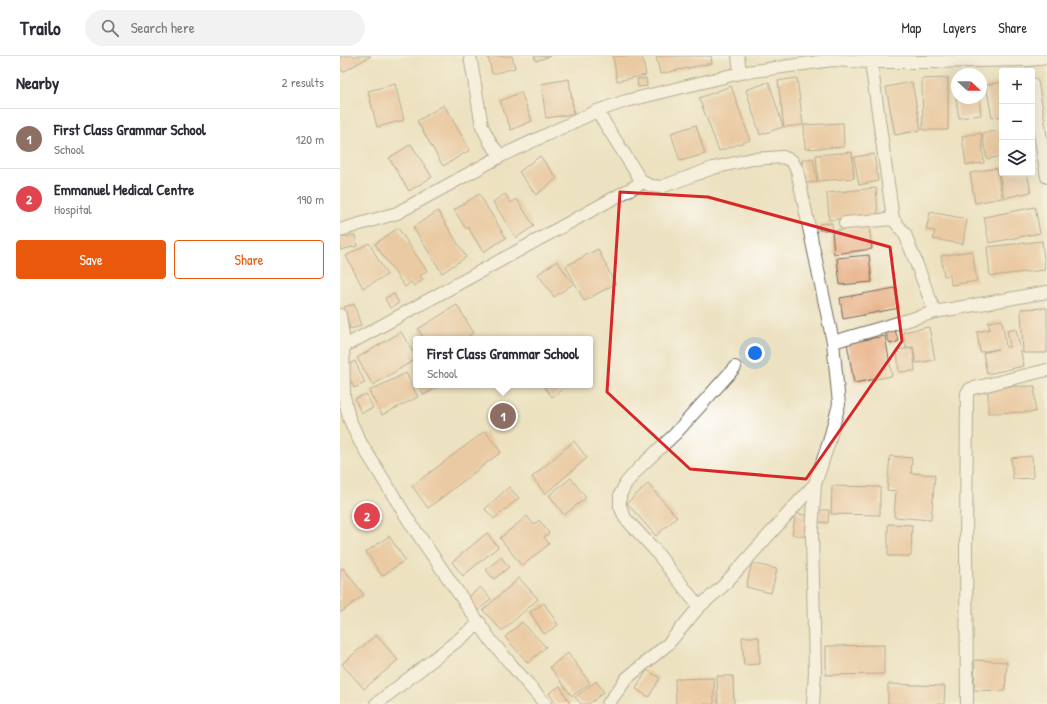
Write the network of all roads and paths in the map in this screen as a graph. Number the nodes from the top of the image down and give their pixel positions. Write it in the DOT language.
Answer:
graph roads {
  1 [pos="470,56"];
  2 [pos="738,56"];
  3 [pos="1047,58"];
  4 [pos="871,62"];
  5 [pos="1029,65"];
  6 [pos="740,73"];
  7 [pos="1035,103"];
  8 [pos="597,111"];
  9 [pos="501,156"];
  10 [pos="1047,177"];
  11 [pos="643,182"];
  12 [pos="893,219"];
  13 [pos="845,223"];
  14 [pos="340,230"];
  15 [pos="1047,292"];
  16 [pos="935,312"];
  17 [pos="340,315"];
  18 [pos="833,342"];
  19 [pos="343,347"];
  20 [pos="735,366"];
  21 [pos="1047,370"];
  22 [pos="342,395"];
  23 [pos="815,484"];
  24 [pos="699,607"];
  25 [pos="480,623"];
  26 [pos="376,704"];
  27 [pos="545,704"];
  28 [pos="608,704"];
  29 [pos="813,704"];
  30 [pos="967,704"];
  1 -- 9 [label="street"];
  2 -- 6 [label="street"];
  3 -- 5 [label="street"];
  4 -- 5 [label="street"];
  4 -- 6 [label="street"];
  4 -- 12 [label="street"];
  6 -- 8 [label="street"];
  7 -- 10 [label="street"];
  8 -- 9 [label="street"];
  8 -- 11 [label="street"];
  9 -- 14 [label="street"];
  11 -- 18 [label="street"];
  11 -- 19 [label="street"];
  12 -- 13 [label="street"];
  12 -- 16 [label="street"];
  15 -- 16 [label="street"];
  16 -- 18 [label="street"];
  17 -- 19 [label="street"];
  18 -- 23 [label="street"];
  19 -- 22 [label="street"];
  20 -- 24 [label="street"];
  21 -- 30 [label="street"];
  22 -- 25 [label="street"];
  23 -- 24 [label="street"];
  23 -- 29 [label="street"];
  24 -- 28 [label="street"];
  25 -- 26 [label="street"];
  25 -- 27 [label="street"];
}
